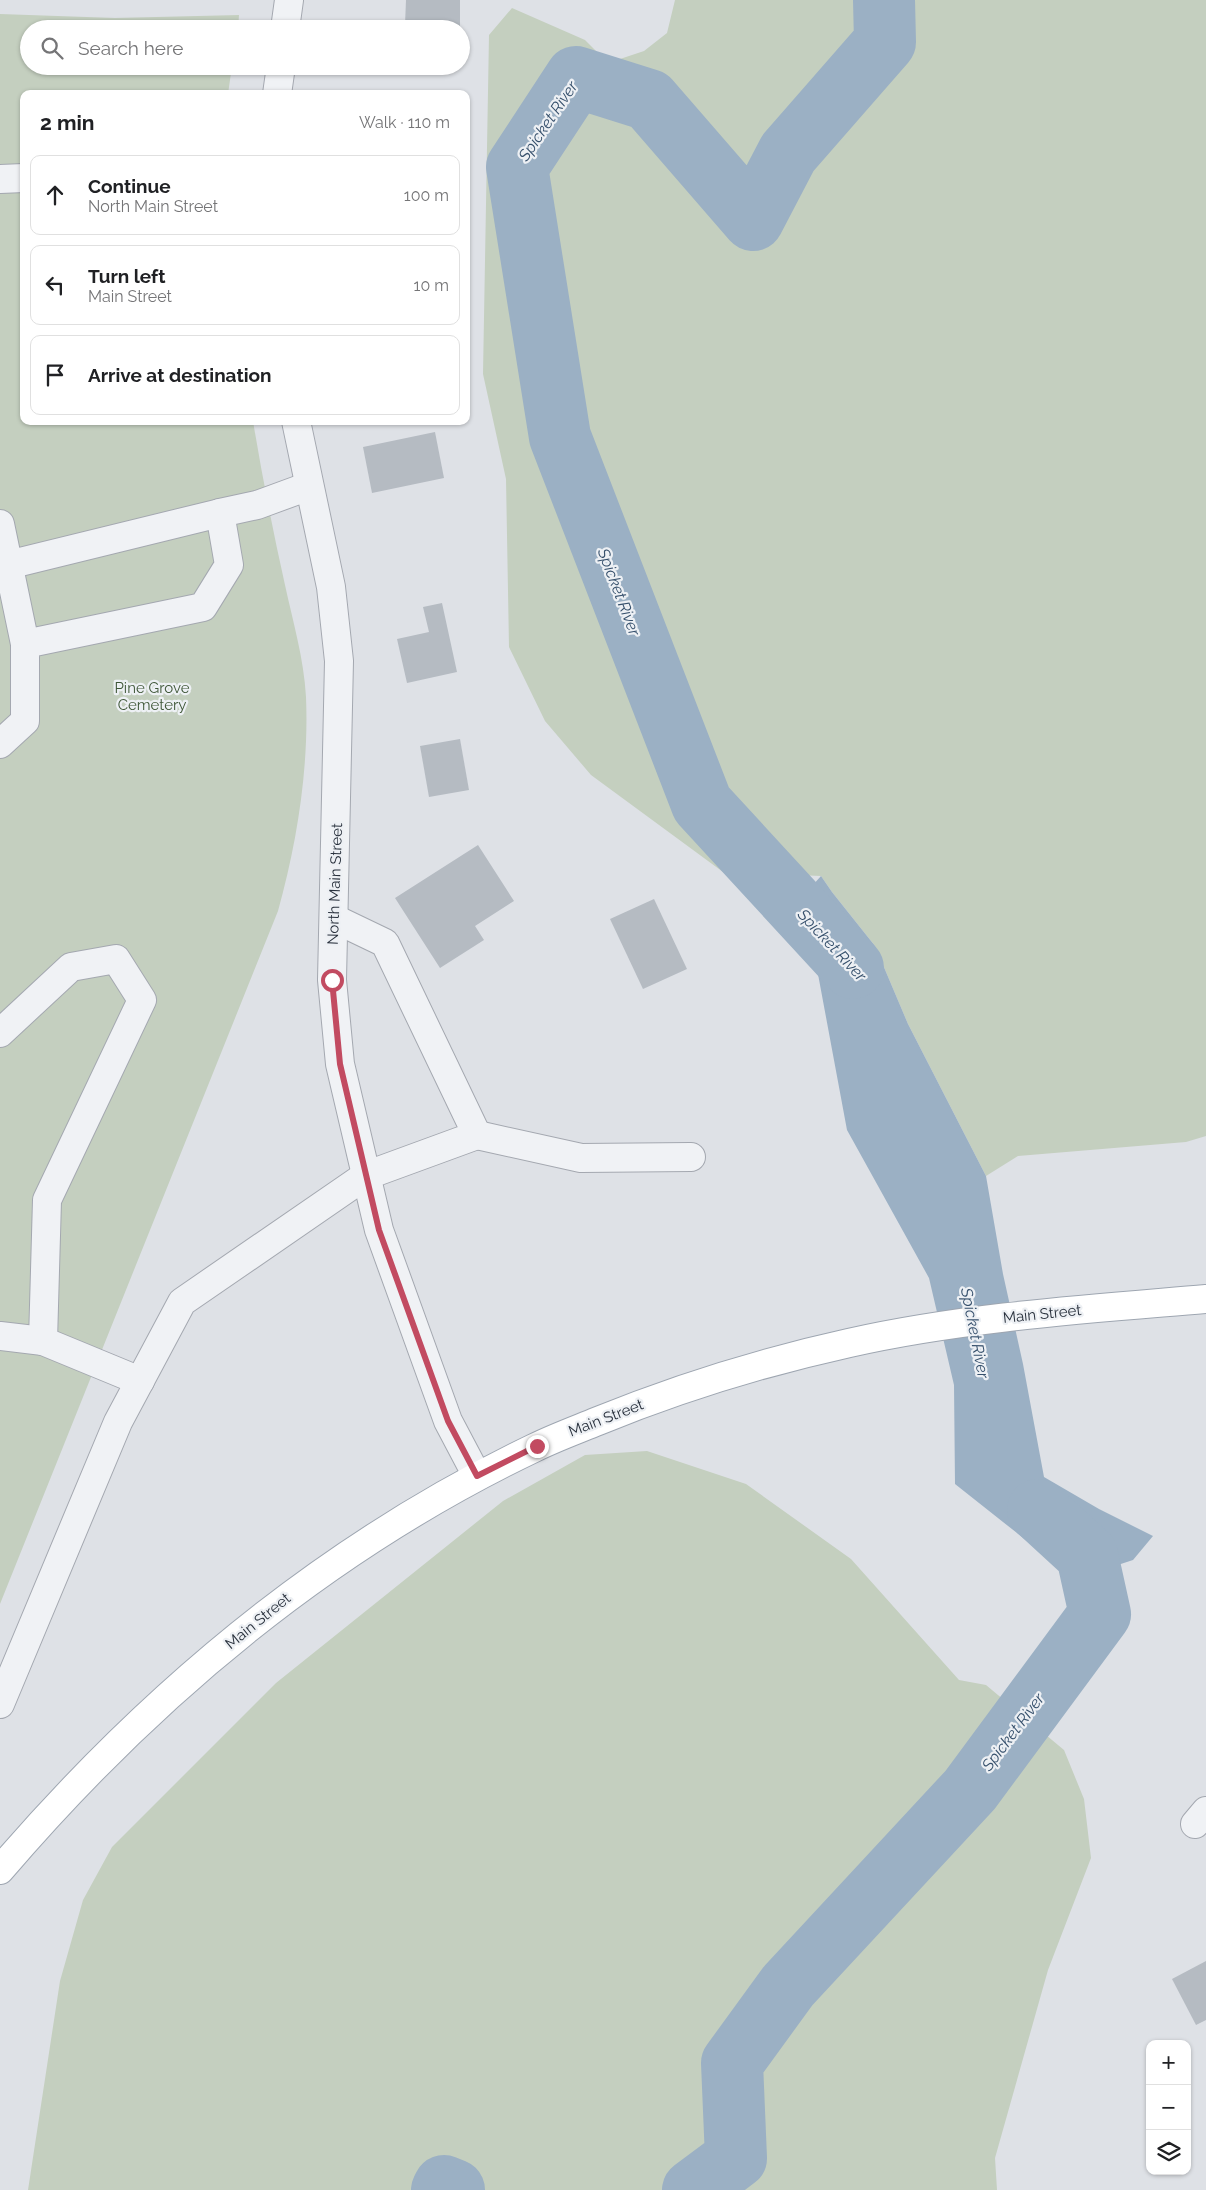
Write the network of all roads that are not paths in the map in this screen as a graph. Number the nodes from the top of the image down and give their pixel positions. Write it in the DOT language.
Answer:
graph roads {
  1 [pos="288,0"];
  2 [pos="286,20"];
  3 [pos="279,75"];
  4 [pos="277,90"];
  5 [pos="0,178"];
  6 [pos="20,178"];
  7 [pos="297,425"];
  8 [pos="309,486"];
  9 [pos="220,513"];
  10 [pos="0,524"];
  11 [pos="4,566"];
  12 [pos="25,644"];
  13 [pos="13,724"];
  14 [pos="0,744"];
  15 [pos="335,919"];
  16 [pos="0,1033"];
  17 [pos="477,1135"];
  18 [pos="691,1157"];
  19 [pos="365,1176"];
  20 [pos="1206,1299"];
  21 [pos="0,1336"];
  22 [pos="43,1341"];
  23 [pos="140,1380"];
  24 [pos="477,1476"];
  25 [pos="0,1704"];
  26 [pos="1,1865"];
  1 -- 2 [label="street"];
  3 -- 4 [label="street"];
  5 -- 6 [label="street"];
  7 -- 8 [label="street, North Main Street"];
  8 -- 9 [label="street"];
  8 -- 15 [label="street, North Main Street"];
  9 -- 11 [label="street"];
  9 -- 12 [label="street"];
  10 -- 11 [label="street"];
  11 -- 12 [label="street"];
  12 -- 13 [label="street"];
  13 -- 14 [label="street"];
  15 -- 17 [label="street"];
  15 -- 19 [label="street, North Main Street"];
  16 -- 22 [label="street"];
  17 -- 18 [label="street"];
  17 -- 19 [label="street"];
  19 -- 23 [label="street"];
  19 -- 24 [label="street, North Main Street"];
  20 -- 24 [label="main road, Main Street"];
  21 -- 22 [label="street"];
  22 -- 23 [label="street"];
  23 -- 25 [label="street"];
  24 -- 26 [label="main road, Main Street"];
}
